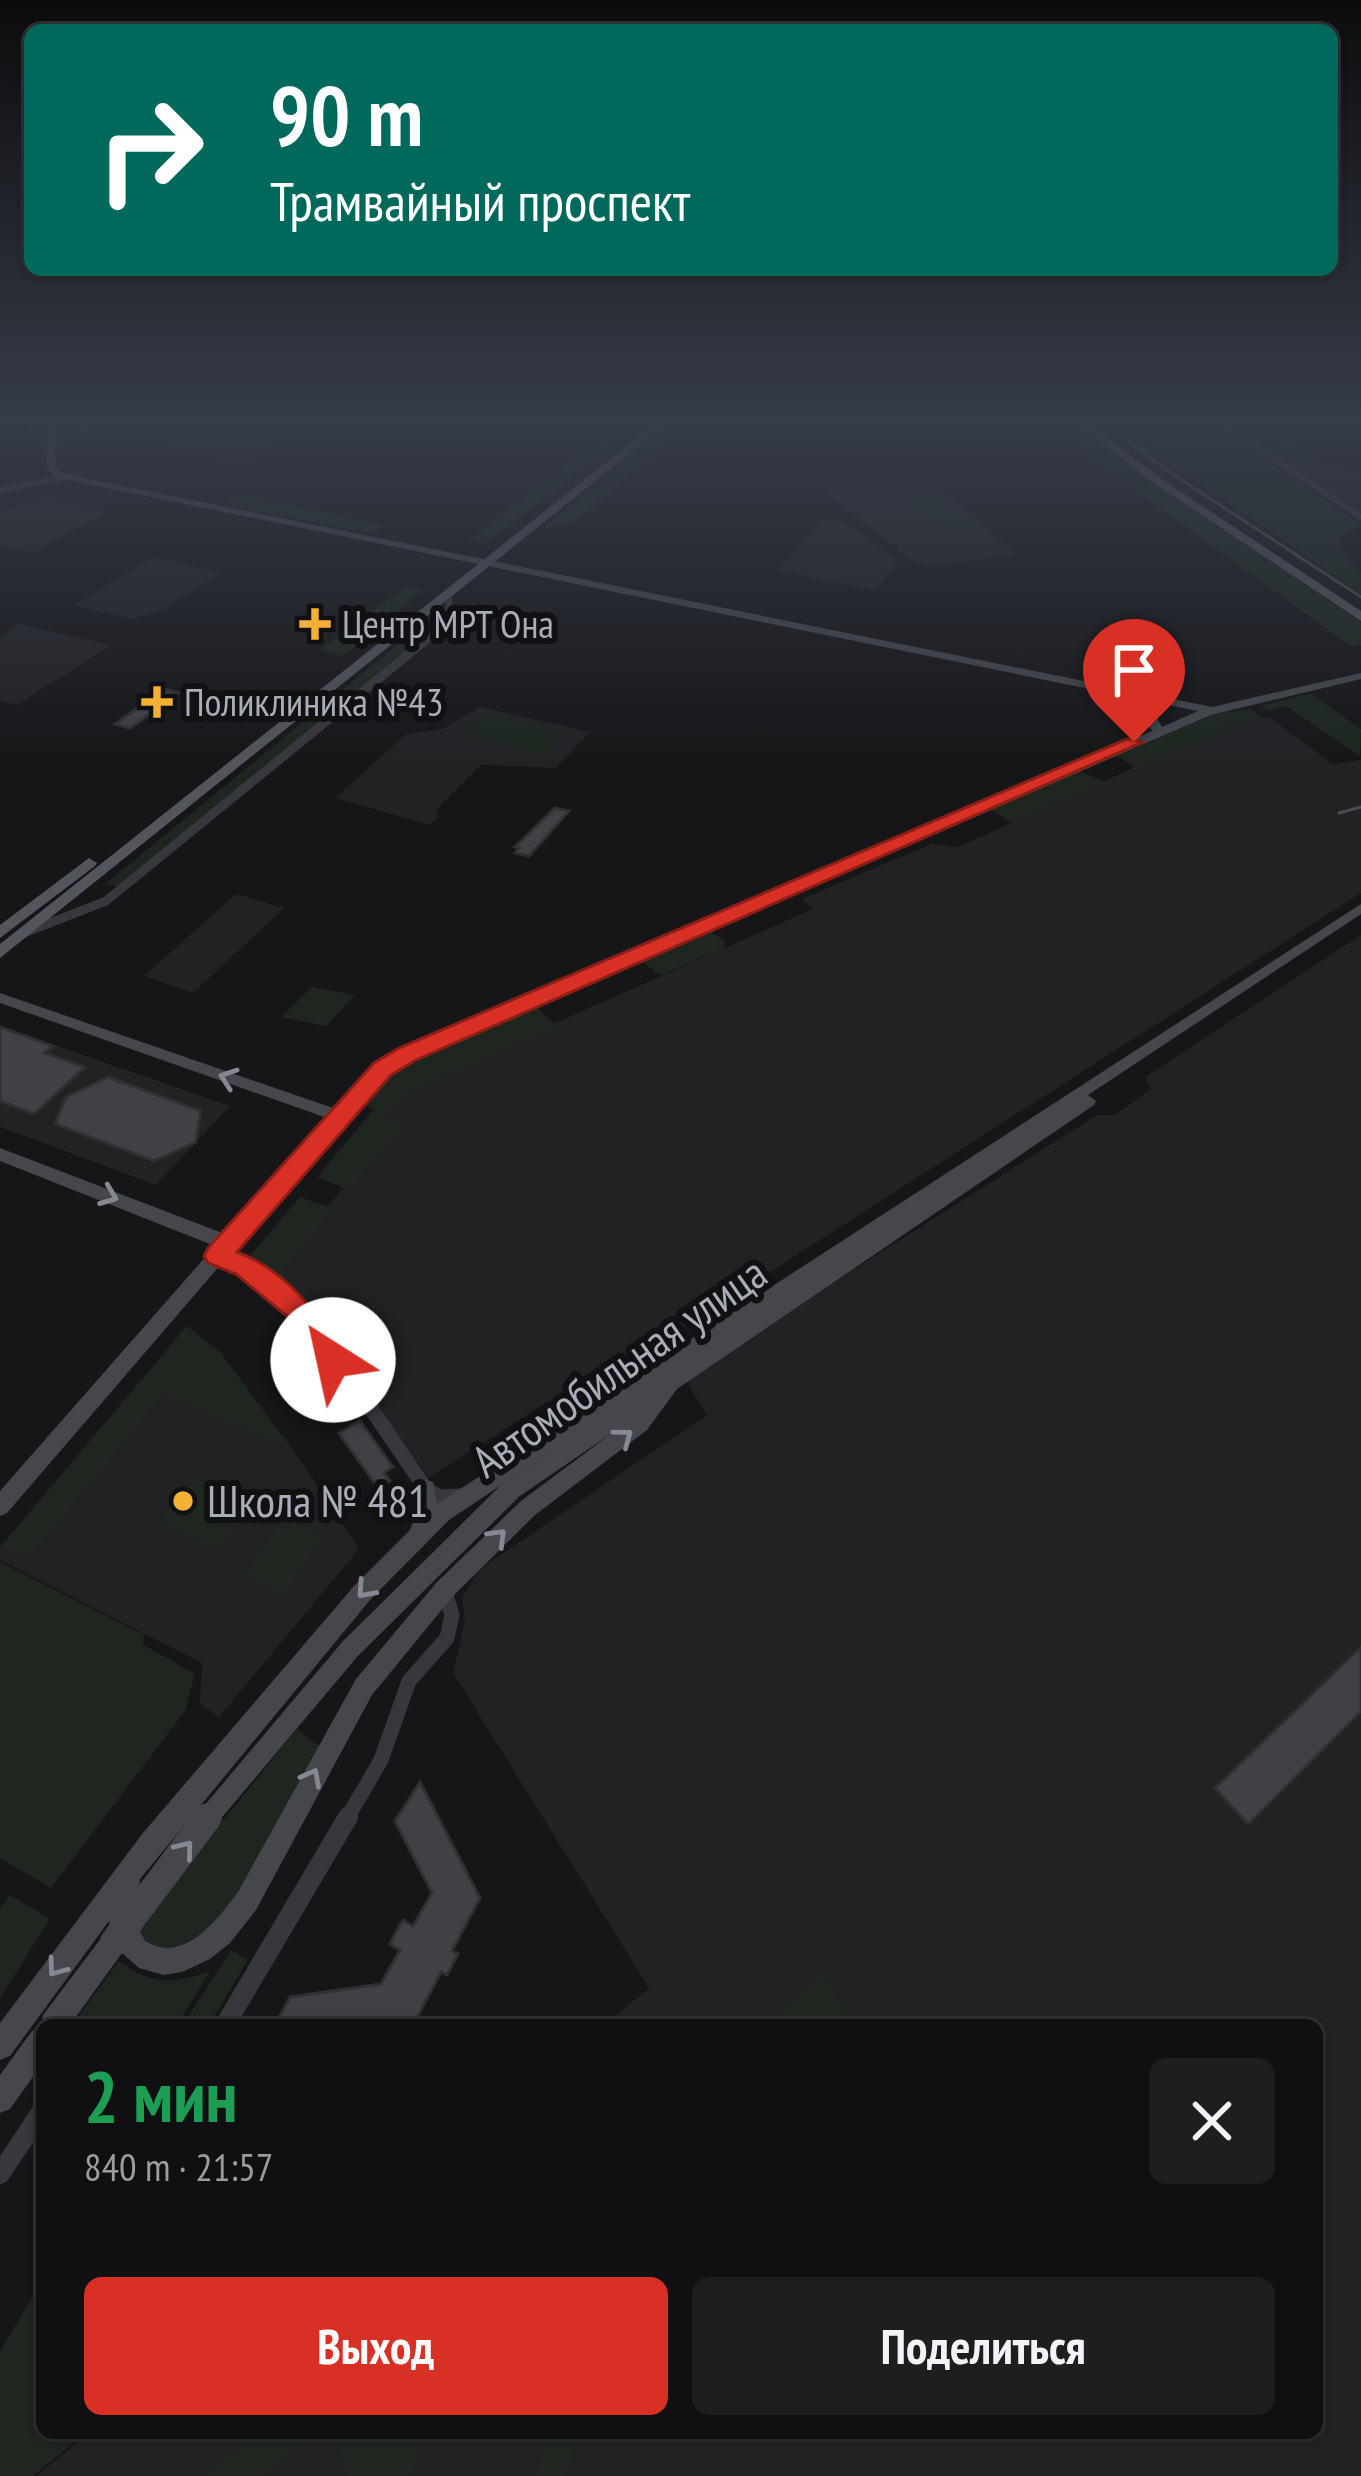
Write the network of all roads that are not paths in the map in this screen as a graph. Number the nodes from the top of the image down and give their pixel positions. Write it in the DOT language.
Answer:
graph roads {
  1 [pos="357,534"];
  2 [pos="515,534"];
  3 [pos="518,534"];
  4 [pos="1239,534"];
  5 [pos="1249,534"];
  6 [pos="483,560"];
  7 [pos="449,594"];
  8 [pos="1361,612"];
  9 [pos="1361,672"];
  10 [pos="1111,691"];
  11 [pos="1204,708"];
  12 [pos="1159,732"];
  13 [pos="1361,908"];
  14 [pos="1361,920"];
  15 [pos="0,932"];
  16 [pos="24,934"];
  17 [pos="0,952"];
  18 [pos="0,998"];
  19 [pos="339,1116"];
  20 [pos="0,1154"];
  21 [pos="223,1249"];
  22 [pos="680,1372"];
  23 [pos="426,1489"];
  24 [pos="466,1494"];
  25 [pos="0,1506"];
  26 [pos="420,1531"];
  27 [pos="445,1589"];
  28 [pos="420,1619"];
  29 [pos="438,1647"];
  30 [pos="152,1841"];
  31 [pos="57,2019"];
  32 [pos="229,2019"];
  33 [pos="0,2046"];
  34 [pos="36,2049"];
  35 [pos="0,2099"];
  36 [pos="36,2120"];
  37 [pos="0,2174"];
  1 -- 6 [label="main road"];
  2 -- 6 [label="main road"];
  3 -- 6 [label="main road"];
  4 -- 8 [label="main road"];
  5 -- 8 [label="main road"];
  6 -- 7 [label="main road"];
  6 -- 10 [label="main road"];
  6 -- 11 [label="main road"];
  6 -- 15 [label="main road"];
  7 -- 16 [label="main road"];
  7 -- 16 [label="street"];
  9 -- 11 [label="main road"];
  10 -- 11 [label="main road"];
  10 -- 12 [label="main road"];
  11 -- 12 [label="main road"];
  12 -- 19 [label="main road"];
  13 -- 24 [label="main road, Автомобильная улица"];
  14 -- 22 [label="main road, Автомобильная улица"];
  16 -- 17 [label="main road"];
  19 -- 18 [label="main road, one-way"];
  19 -- 21 [label="main road"];
  20 -- 21 [label="main road, one-way"];
  21 -- 23 [label="street"];
  21 -- 25 [label="main road"];
  27 -- 22 [label="main road, one-way"];
  31 -- 22 [label="main road, Автомобильная улица, one-way, bridge"];
  23 -- 24 [label="street"];
  23 -- 26 [label="main road"];
  24 -- 26 [label="main road, Автомобильная улица"];
  26 -- 30 [label="main road, Автомобильная улица, one-way"];
  27 -- 28 [label="main road"];
  27 -- 29 [label="street"];
  28 -- 29 [label="street"];
  30 -- 28 [label="main road, one-way"];
  29 -- 32 [label="street"];
  30 -- 33 [label="main road, one-way"];
  34 -- 35 [label="main road"];
  36 -- 37 [label="street"];
}
